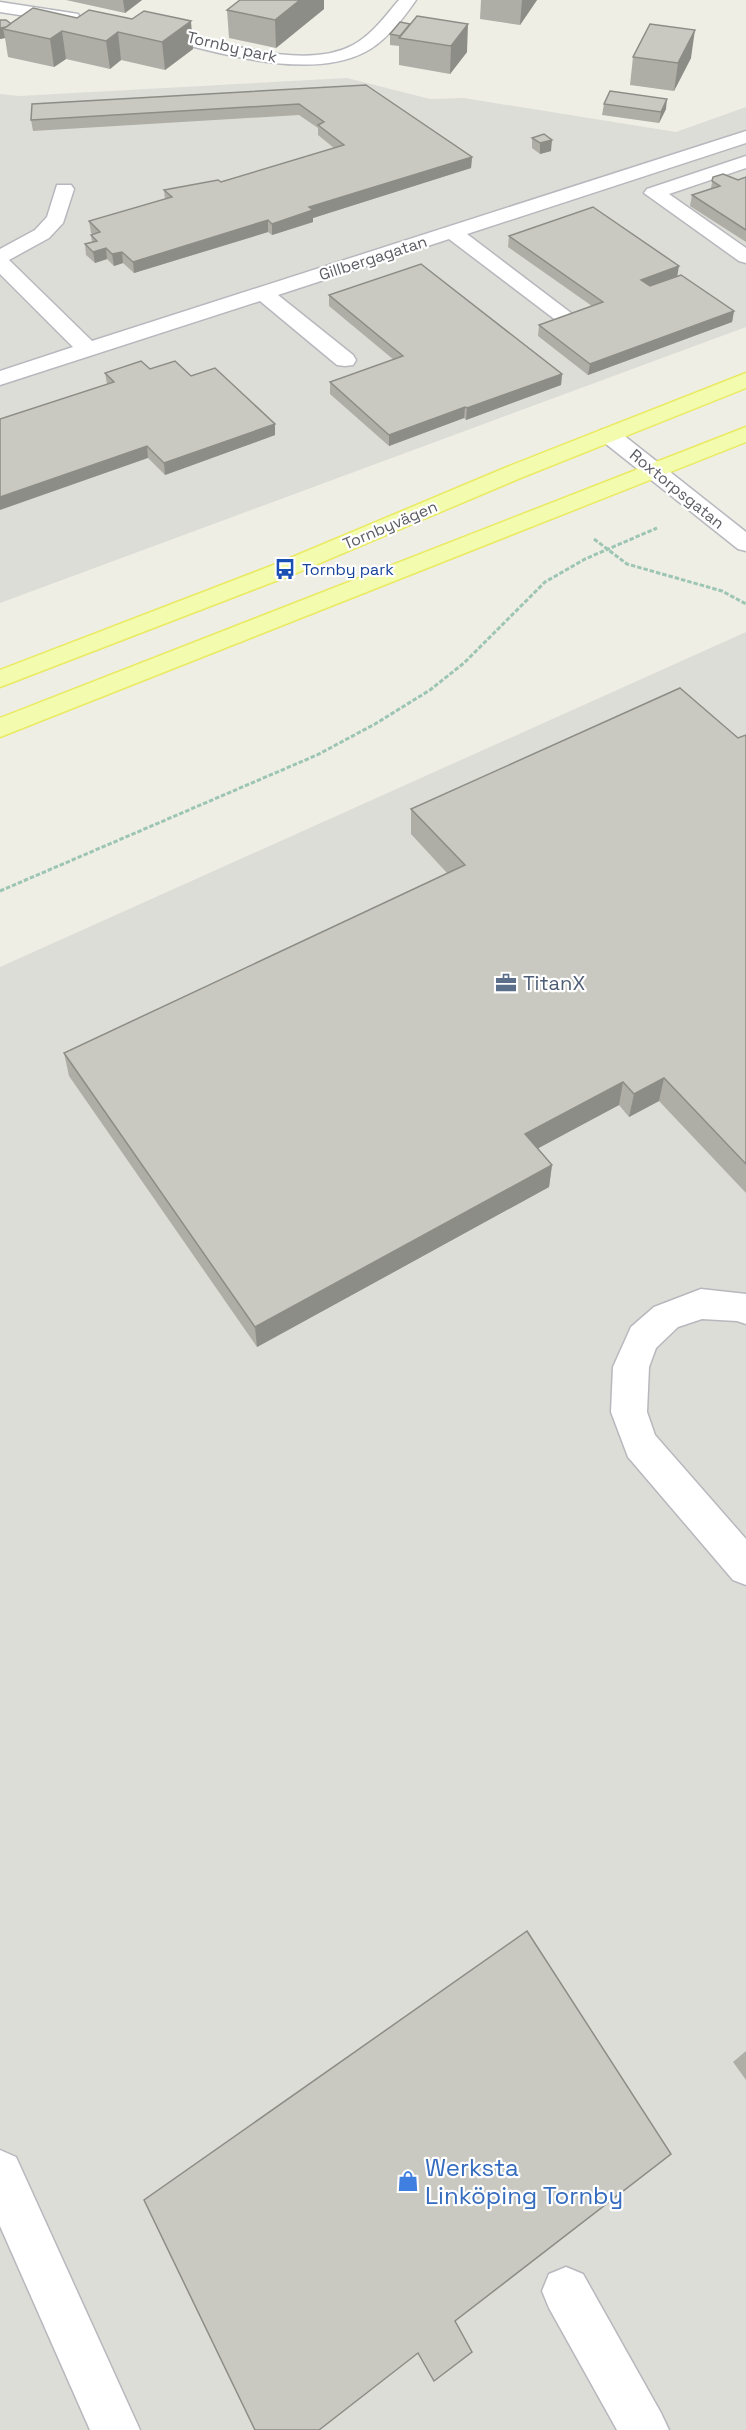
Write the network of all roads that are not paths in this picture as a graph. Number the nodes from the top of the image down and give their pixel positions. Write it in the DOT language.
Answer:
graph roads {
  1 [pos="408,0"];
  2 [pos="0,7"];
  3 [pos="86,20"];
  4 [pos="131,27"];
  5 [pos="746,136"];
  6 [pos="721,145"];
  7 [pos="746,161"];
  8 [pos="627,175"];
  9 [pos="64,189"];
  10 [pos="654,193"];
  11 [pos="452,232"];
  12 [pos="746,256"];
  13 [pos="0,257"];
  14 [pos="0,263"];
  15 [pos="263,293"];
  16 [pos="564,317"];
  17 [pos="88,350"];
  18 [pos="345,360"];
  19 [pos="0,378"];
  20 [pos="746,380"];
  21 [pos="746,434"];
  22 [pos="609,435"];
  23 [pos="654,470"];
  24 [pos="746,544"];
  25 [pos="0,680"];
  26 [pos="0,728"];
  27 [pos="746,1309"];
  28 [pos="746,1567"];
  29 [pos="0,2173"];
  30 [pos="566,2292"];
  31 [pos="115,2430"];
  32 [pos="644,2430"];
  1 -- 4 [label="street, Tornby park"];
  2 -- 3 [label="street"];
  5 -- 6 [label="street, Gillbergagatan"];
  6 -- 7 [label="street"];
  6 -- 8 [label="street, Gillbergagatan"];
  7 -- 10 [label="street"];
  8 -- 10 [label="street"];
  8 -- 11 [label="street, Gillbergagatan"];
  9 -- 13 [label="street"];
  10 -- 12 [label="street"];
  11 -- 15 [label="street, Gillbergagatan"];
  11 -- 16 [label="street"];
  14 -- 17 [label="street"];
  15 -- 17 [label="street, Gillbergagatan"];
  15 -- 18 [label="street"];
  17 -- 19 [label="street, Gillbergagatan"];
  20 -- 22 [label="main road, Tornbyvägen"];
  21 -- 23 [label="main road"];
  22 -- 23 [label="street, Roxtorpsgatan"];
  22 -- 25 [label="main road, Tornbyvägen"];
  23 -- 24 [label="street, Roxtorpsgatan"];
  23 -- 26 [label="main road"];
  27 -- 28 [label="street"];
  29 -- 31 [label="street"];
  30 -- 32 [label="street"];
}
